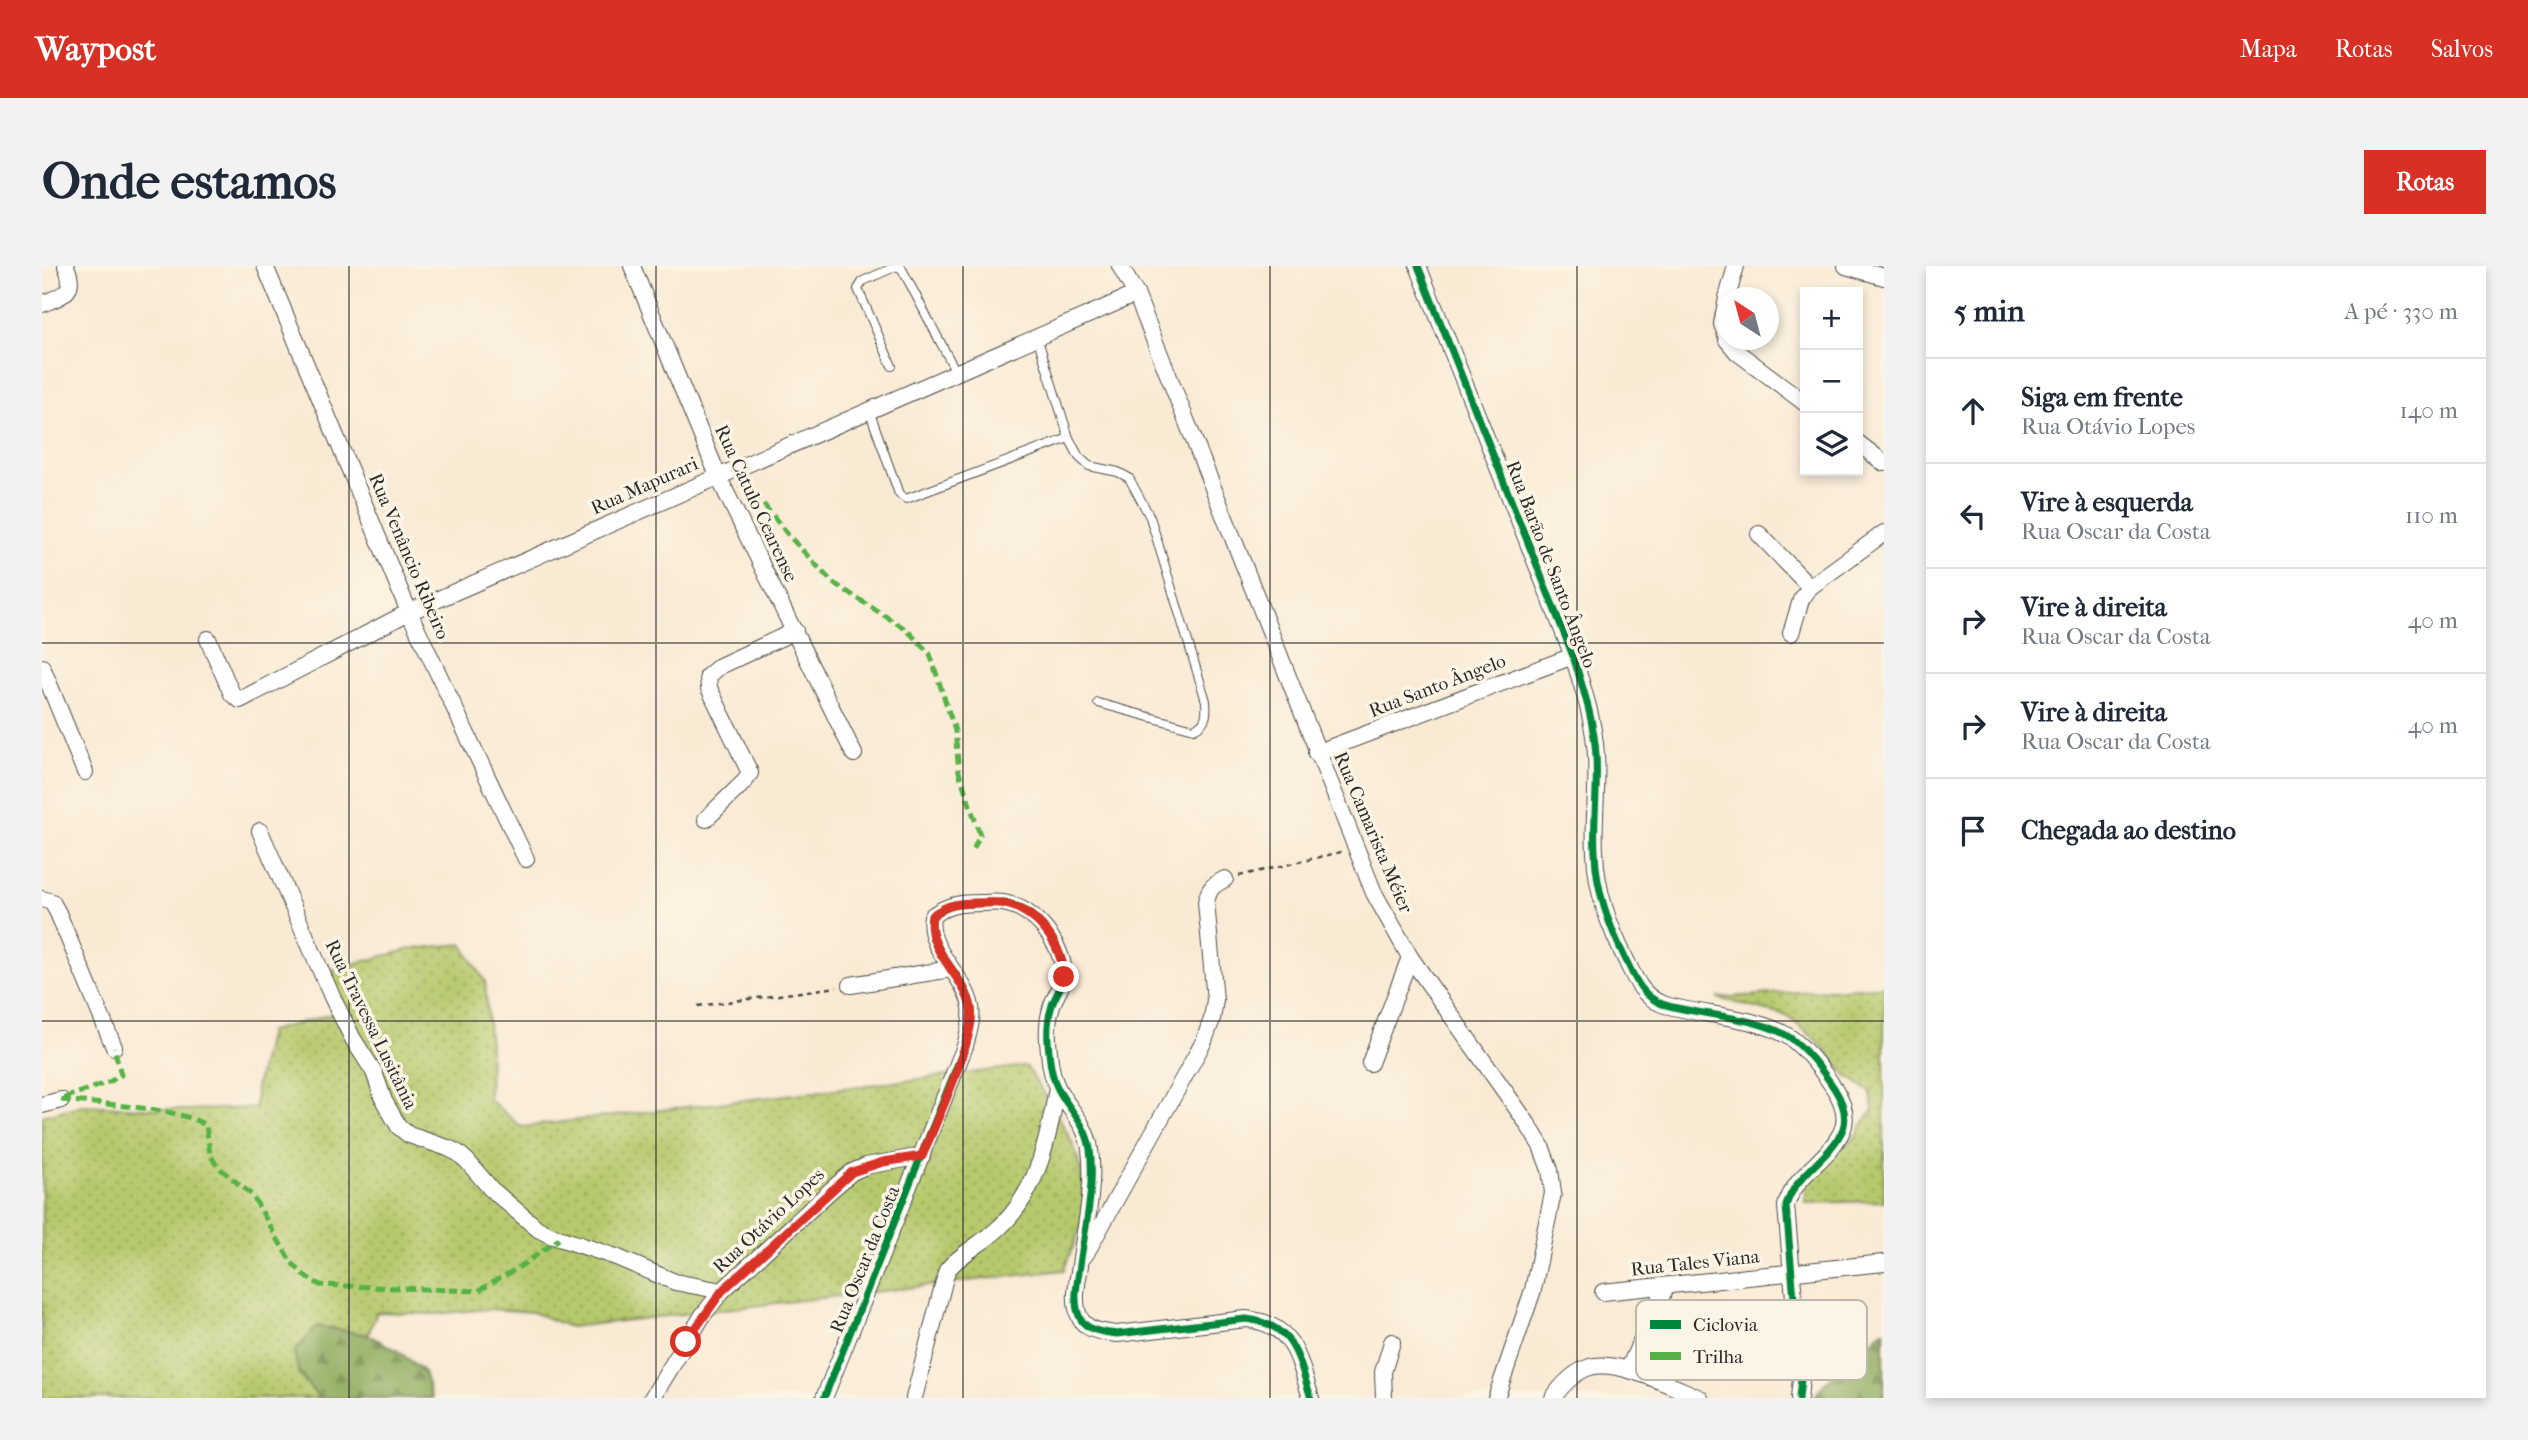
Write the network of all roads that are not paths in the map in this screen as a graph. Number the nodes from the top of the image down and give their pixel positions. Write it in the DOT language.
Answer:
graph roads {
  1 [pos="66,266"];
  2 [pos="265,266"];
  3 [pos="632,266"];
  4 [pos="1120,266"];
  5 [pos="1418,266"];
  6 [pos="1736,266"];
  7 [pos="1846,266"];
  8 [pos="1884,277"];
  9 [pos="1730,287"];
  10 [pos="1136,294"];
  11 [pos="42,304"];
  12 [pos="1037,337"];
  13 [pos="1735,350"];
  14 [pos="892,366"];
  15 [pos="956,372"];
  16 [pos="1800,400"];
  17 [pos="869,411"];
  18 [pos="1069,438"];
  19 [pos="1863,447"];
  20 [pos="1884,463"];
  21 [pos="718,476"];
  22 [pos="1884,533"];
  23 [pos="1759,534"];
  24 [pos="1810,587"];
  25 [pos="409,611"];
  26 [pos="794,631"];
  27 [pos="1791,633"];
  28 [pos="208,639"];
  29 [pos="1573,656"];
  30 [pos="42,667"];
  31 [pos="1098,703"];
  32 [pos="1316,753"];
  33 [pos="853,754"];
  34 [pos="85,772"];
  35 [pos="706,819"];
  36 [pos="260,831"];
  37 [pos="526,859"];
  38 [pos="1225,879"];
  39 [pos="42,900"];
  40 [pos="1410,957"];
  41 [pos="951,969"];
  42 [pos="851,985"];
  43 [pos="114,1047"];
  44 [pos="1370,1063"];
  45 [pos="1057,1088"];
  46 [pos="61,1100"];
  47 [pos="42,1105"];
  48 [pos="922,1156"];
  49 [pos="1080,1263"];
  50 [pos="1884,1263"];
  51 [pos="1791,1273"];
  52 [pos="1666,1286"];
  53 [pos="722,1291"];
  54 [pos="1603,1292"];
  55 [pos="1660,1300"];
  56 [pos="1794,1300"];
  57 [pos="1392,1342"];
  58 [pos="1636,1352"];
  59 [pos="1628,1370"];
  60 [pos="1636,1373"];
  61 [pos="1569,1379"];
  62 [pos="1654,1380"];
  63 [pos="1801,1380"];
  64 [pos="652,1398"];
  65 [pos="824,1398"];
  66 [pos="914,1398"];
  67 [pos="1311,1398"];
  68 [pos="1384,1398"];
  69 [pos="1496,1398"];
  70 [pos="1553,1398"];
  71 [pos="1571,1398"];
  72 [pos="1700,1398"];
  73 [pos="1798,1398"];
  1 -- 11 [label="street"];
  2 -- 25 [label="street, Rua Venâncio Ribeiro"];
  3 -- 21 [label="street, Rua Catulo Cearense"];
  4 -- 10 [label="street, Rua Camarista Méier"];
  5 -- 29 [label="street, Rua Barão de Santo Ângelo"];
  6 -- 9 [label="street"];
  7 -- 8 [label="street"];
  10 -- 12 [label="street, Rua Mapurari"];
  10 -- 32 [label="street, Rua Camarista Méier"];
  12 -- 15 [label="street, Rua Mapurari"];
  12 -- 18 [label="lane"];
  13 -- 16 [label="street"];
  14 -- 15 [label="lane"];
  15 -- 17 [label="street, Rua Mapurari"];
  17 -- 18 [label="lane"];
  17 -- 21 [label="street, Rua Mapurari"];
  18 -- 31 [label="lane"];
  19 -- 20 [label="street"];
  21 -- 25 [label="street, Rua Mapurari"];
  21 -- 26 [label="street, Rua Catulo Cearense"];
  22 -- 24 [label="street"];
  23 -- 24 [label="street"];
  24 -- 27 [label="street"];
  25 -- 28 [label="street, Rua Mapurari"];
  25 -- 37 [label="street, Rua Venâncio Ribeiro"];
  26 -- 33 [label="street, Rua Catulo Cearense"];
  26 -- 35 [label="street"];
  29 -- 32 [label="street, Rua Santo Ângelo"];
  29 -- 51 [label="street, Rua Barão de Santo Ângelo"];
  30 -- 34 [label="street"];
  32 -- 40 [label="street, Rua Camarista Méier"];
  36 -- 53 [label="street, Rua Travessa Lusitânia"];
  38 -- 49 [label="street"];
  39 -- 43 [label="street"];
  40 -- 44 [label="street"];
  40 -- 69 [label="street, Rua Camarista Méier"];
  41 -- 42 [label="street"];
  41 -- 45 [label="street, Rua Oscar da Costa"];
  41 -- 48 [label="street, Rua Oscar da Costa"];
  45 -- 49 [label="street, Rua Oscar da Costa"];
  45 -- 66 [label="street"];
  46 -- 47 [label="street"];
  48 -- 53 [label="street, Rua Otávio Lopes"];
  48 -- 65 [label="street, Rua Oscar da Costa"];
  49 -- 67 [label="street, Rua Oscar da Costa"];
  50 -- 51 [label="street, Rua Tales Viana"];
  51 -- 52 [label="street, Rua Tales Viana"];
  51 -- 56 [label="street, Rua Barão de Santo Ângelo"];
  52 -- 54 [label="street, Rua Tales Viana"];
  52 -- 55 [label="street"];
  53 -- 64 [label="street, Rua Otávio Lopes"];
  57 -- 68 [label="street"];
  58 -- 59 [label="street"];
  59 -- 60 [label="street"];
  59 -- 61 [label="street"];
  61 -- 70 [label="street"];
  61 -- 71 [label="street"];
  62 -- 72 [label="street"];
  63 -- 73 [label="street, Rua Barão de Santo Ângelo"];
}
